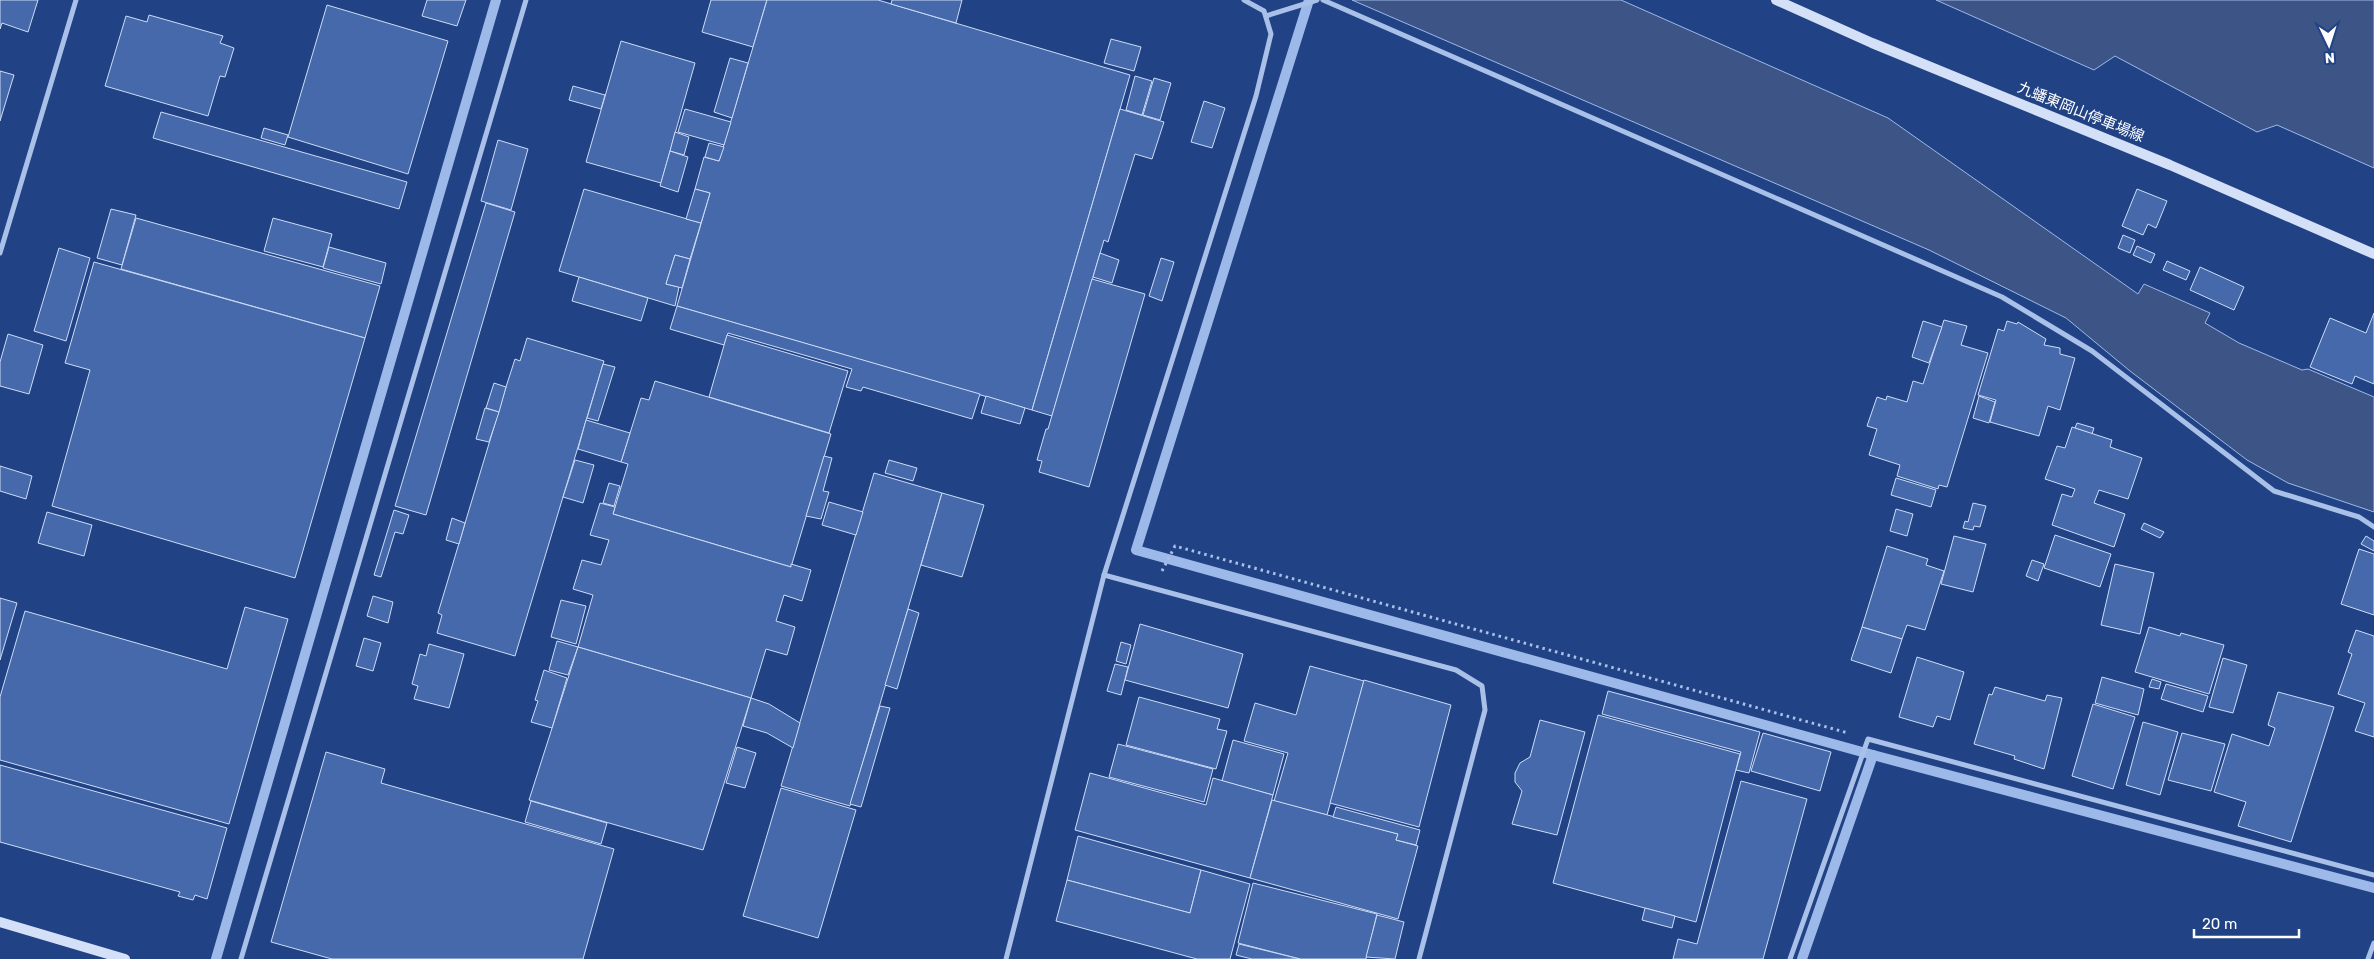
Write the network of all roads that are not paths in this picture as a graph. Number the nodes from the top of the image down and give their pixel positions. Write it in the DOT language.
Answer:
graph roads {
  1 [pos="76,0"];
  2 [pos="526,0"];
  3 [pos="1244,0"];
  4 [pos="1317,0"];
  5 [pos="1323,0"];
  6 [pos="1776,0"];
  7 [pos="1266,16"];
  8 [pos="0,253"];
  9 [pos="2374,254"];
  10 [pos="2374,527"];
  11 [pos="1104,576"];
  12 [pos="2374,875"];
  13 [pos="0,922"];
  14 [pos="2374,943"];
  15 [pos="125,959"];
  16 [pos="241,959"];
  17 [pos="1006,959"];
  18 [pos="1419,959"];
  19 [pos="1790,959"];
  20 [pos="2368,959"];
  1 -- 8 [label="street"];
  2 -- 16 [label="street"];
  3 -- 7 [label="street"];
  4 -- 7 [label="street"];
  5 -- 10 [label="street"];
  6 -- 9 [label="main road, 九蟠東岡山停車場線"];
  7 -- 11 [label="street"];
  11 -- 17 [label="street"];
  11 -- 18 [label="street"];
  12 -- 19 [label="street"];
  13 -- 15 [label="main road"];
  14 -- 20 [label="street"];
}
